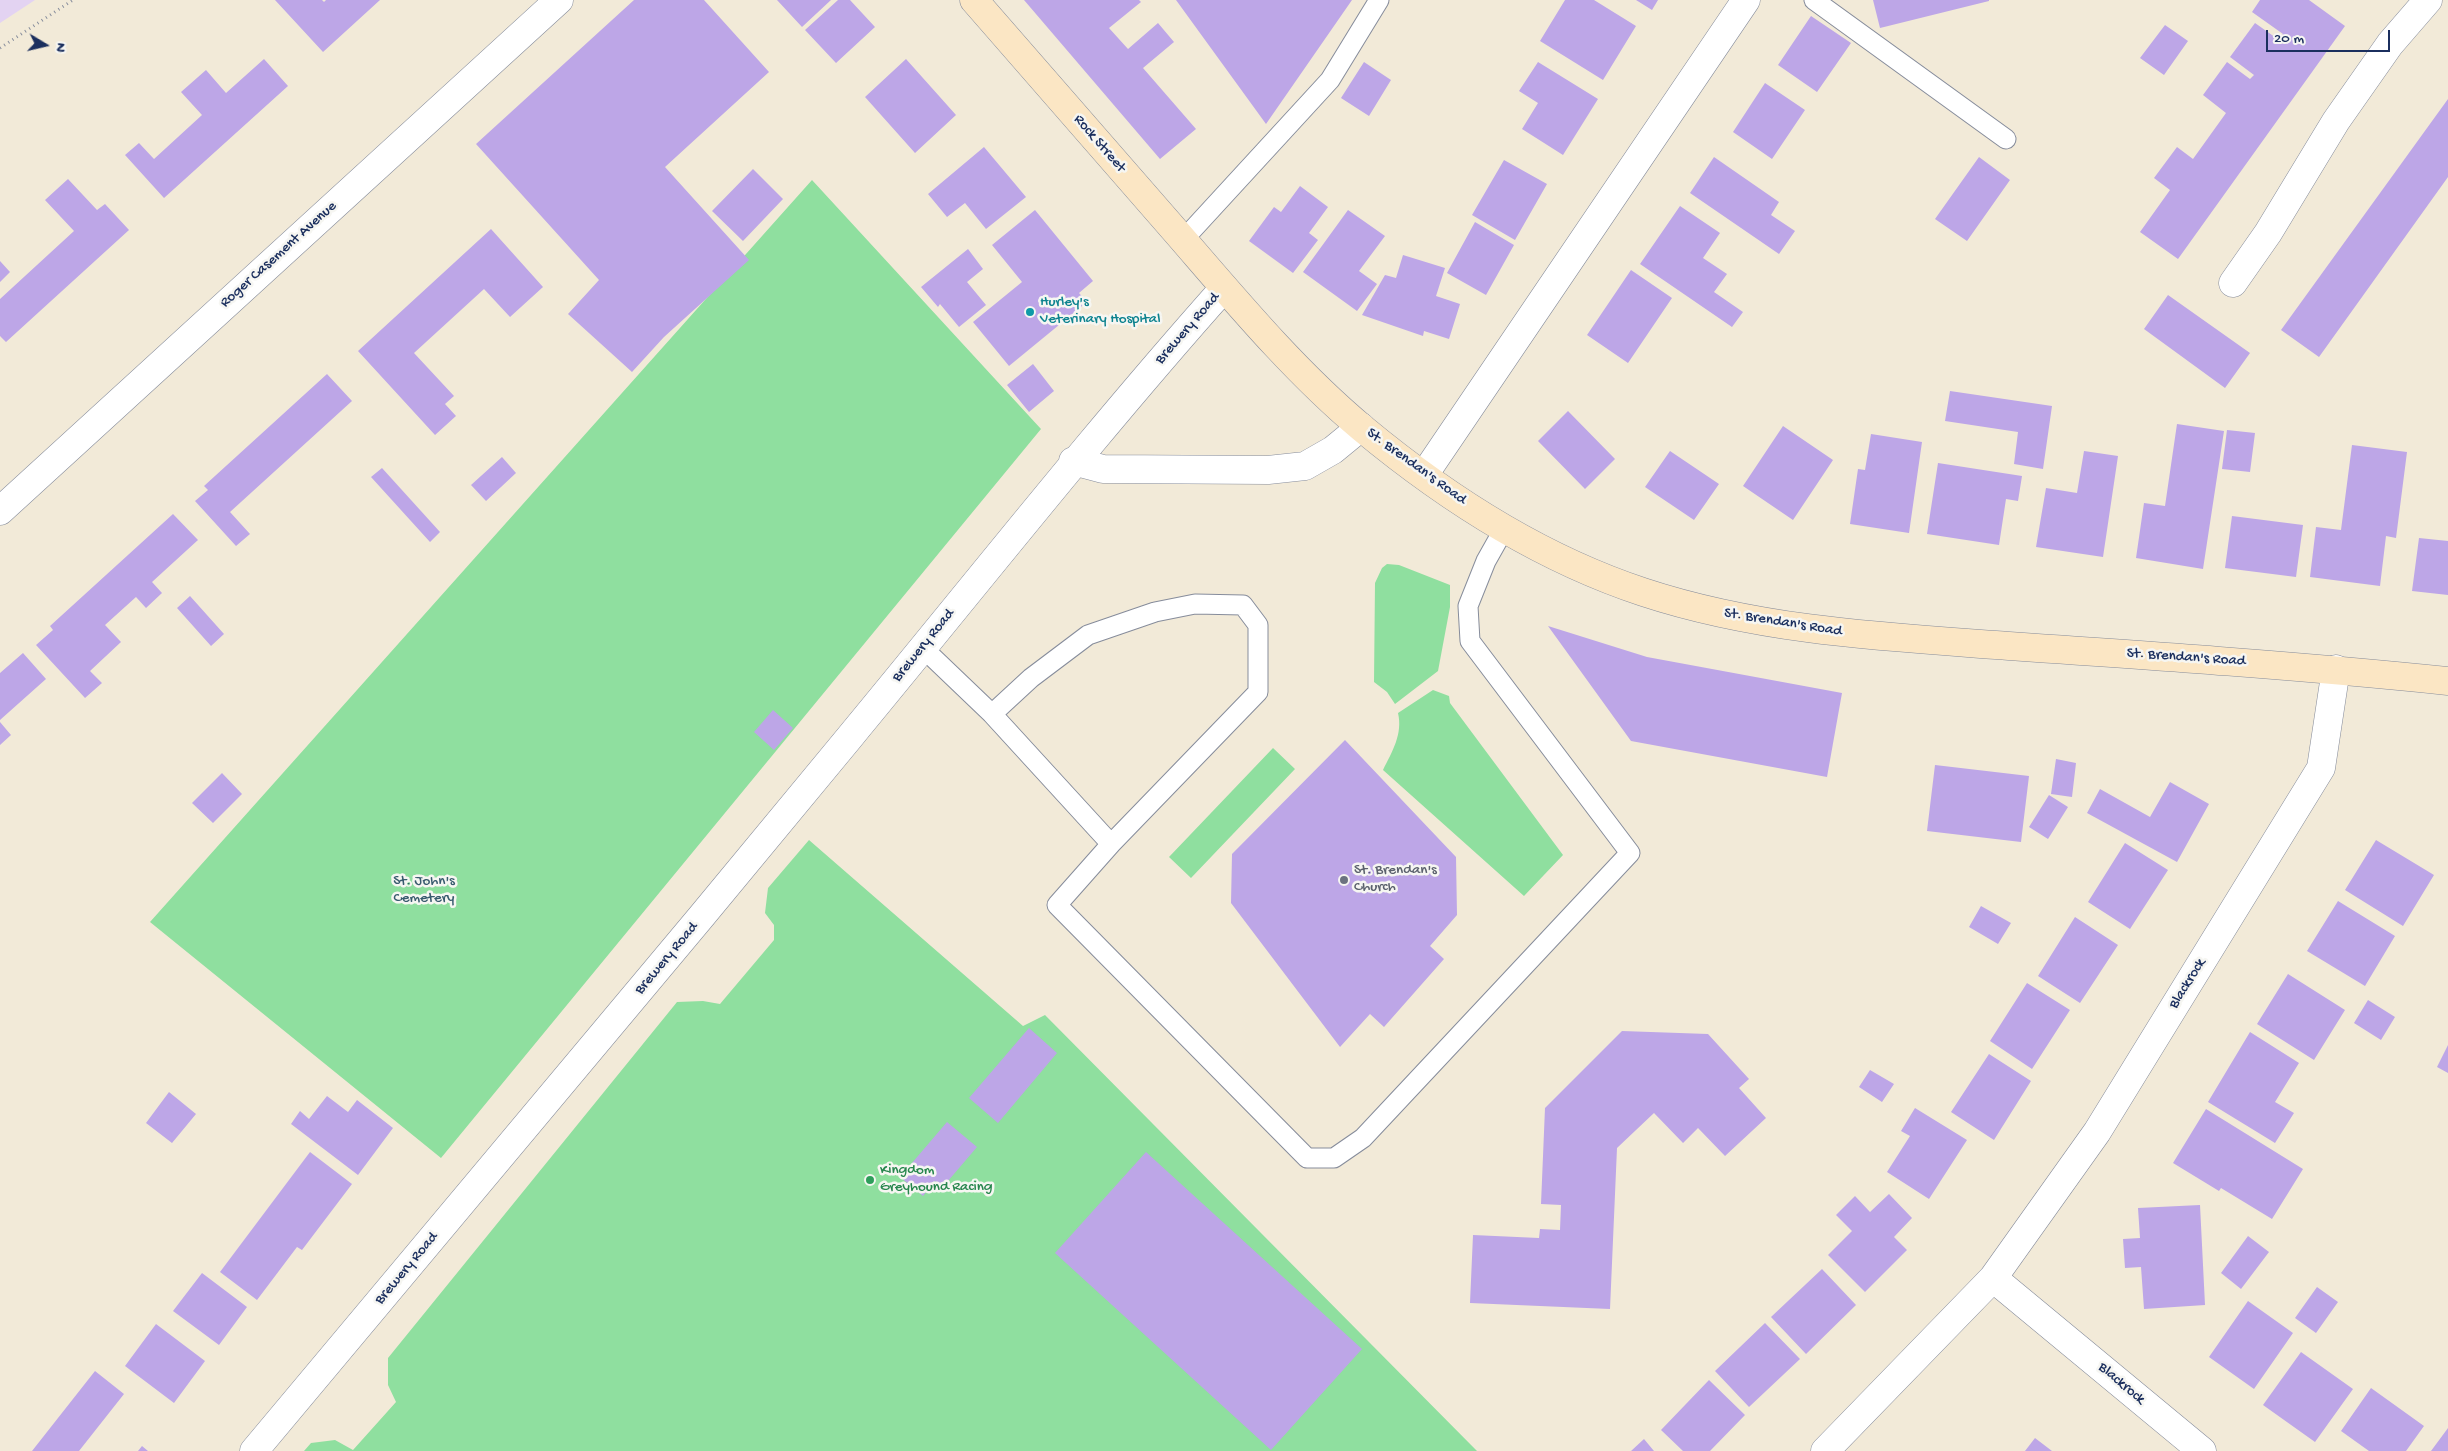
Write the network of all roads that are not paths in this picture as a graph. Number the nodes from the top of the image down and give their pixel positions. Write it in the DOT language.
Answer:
graph roads {
  1 [pos="559,0"];
  2 [pos="974,0"];
  3 [pos="1380,0"];
  4 [pos="1746,0"];
  5 [pos="1814,0"];
  6 [pos="2428,0"];
  7 [pos="2006,139"];
  8 [pos="1183,240"];
  9 [pos="2233,284"];
  10 [pos="1224,288"];
  11 [pos="1361,427"];
  12 [pos="1073,461"];
  13 [pos="1424,475"];
  14 [pos="0,511"];
  15 [pos="1504,529"];
  16 [pos="923,648"];
  17 [pos="2336,669"];
  18 [pos="2448,681"];
  19 [pos="992,714"];
  20 [pos="1111,844"];
  21 [pos="1993,1278"];
  22 [pos="254,1451"];
  23 [pos="1825,1451"];
  24 [pos="2202,1451"];
  1 -- 14 [label="street, Roger Casement Avenue"];
  2 -- 8 [label="main road, Rock Street"];
  3 -- 8 [label="lane"];
  4 -- 13 [label="street"];
  5 -- 7 [label="lane"];
  6 -- 9 [label="street"];
  8 -- 10 [label="main road, Rock Street"];
  10 -- 11 [label="main road, St. Brendan's Road"];
  10 -- 12 [label="street, Brewery Road"];
  11 -- 12 [label="street"];
  11 -- 13 [label="main road, St. Brendan's Road"];
  12 -- 16 [label="street, Brewery Road"];
  13 -- 15 [label="main road, St. Brendan's Road"];
  15 -- 17 [label="main road, St. Brendan's Road"];
  15 -- 20 [label="lane"];
  16 -- 19 [label="lane"];
  16 -- 22 [label="street, Brewery Road"];
  17 -- 18 [label="main road, St. Brendan's Road"];
  17 -- 21 [label="street, Blackrock"];
  19 -- 20 [label="lane"];
  19 -- 20 [label="lane"];
  21 -- 23 [label="street, Blackrock"];
  21 -- 24 [label="street, Blackrock"];
}
